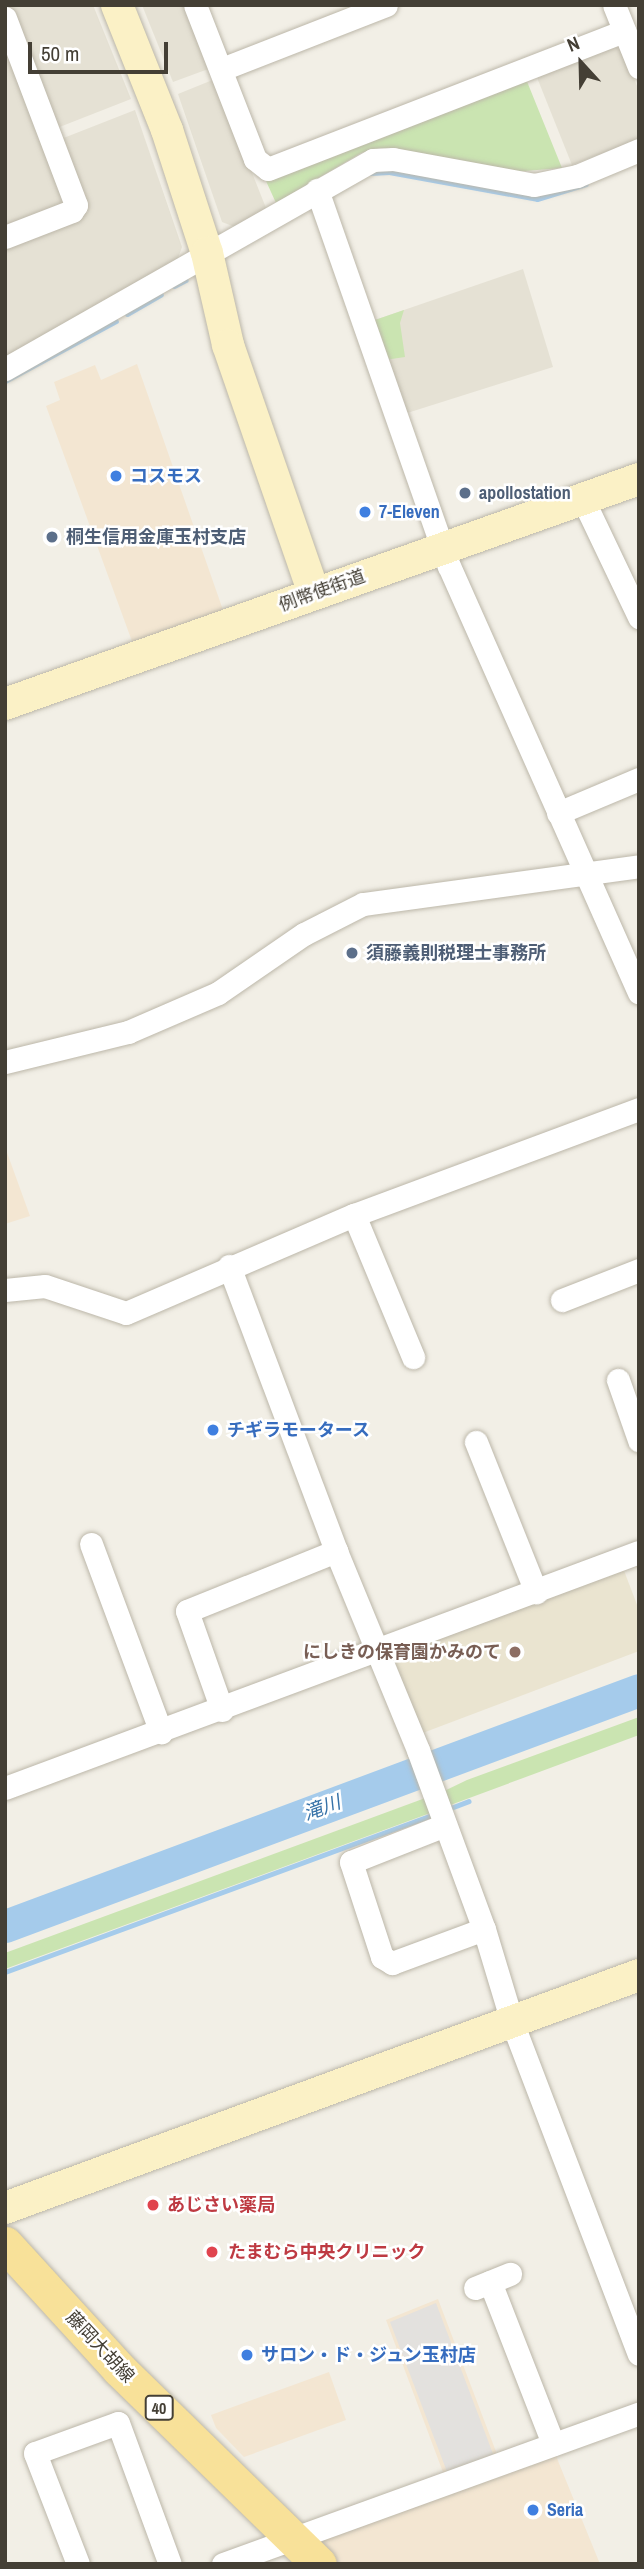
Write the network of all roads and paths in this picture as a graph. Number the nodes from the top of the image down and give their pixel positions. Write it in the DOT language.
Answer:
graph roads {
  1 [pos="117,5"];
  2 [pos="195,5"];
  3 [pos="386,5"];
  4 [pos="614,5"];
  5 [pos="5,18"];
  6 [pos="624,31"];
  7 [pos="639,67"];
  8 [pos="222,69"];
  9 [pos="639,150"];
  10 [pos="317,190"];
  11 [pos="5,237"];
  12 [pos="207,253"];
  13 [pos="5,369"];
  14 [pos="639,479"];
  15 [pos="587,498"];
  16 [pos="443,549"];
  17 [pos="314,594"];
  18 [pos="639,617"];
  19 [pos="5,704"];
  20 [pos="639,779"];
  21 [pos="558,813"];
  22 [pos="639,866"];
  23 [pos="584,873"];
  24 [pos="639,993"];
  25 [pos="5,1062"];
  26 [pos="639,1109"];
  27 [pos="354,1215"];
  28 [pos="229,1266"];
  29 [pos="639,1270"];
  30 [pos="5,1290"];
  31 [pos="562,1300"];
  32 [pos="413,1357"];
  33 [pos="618,1380"];
  34 [pos="639,1440"];
  35 [pos="476,1442"];
  36 [pos="91,1544"];
  37 [pos="336,1551"];
  38 [pos="639,1552"];
  39 [pos="536,1592"];
  40 [pos="380,1649"];
  41 [pos="222,1710"];
  42 [pos="161,1732"];
  43 [pos="5,1788"];
  44 [pos="445,1825"];
  45 [pos="484,1929"];
  46 [pos="639,1975"];
  47 [pos="512,2022"];
  48 [pos="5,2208"];
  49 [pos="5,2245"];
  50 [pos="492,2282"];
  51 [pos="639,2354"];
  52 [pos="639,2413"];
  53 [pos="553,2444"];
  54 [pos="307,2552"];
  55 [pos="78,2564"];
  56 [pos="170,2564"];
  57 [pos="223,2564"];
  1 -- 12 [label="street"];
  2 -- 8 [label="street"];
  3 -- 8 [label="street"];
  4 -- 6 [label="street"];
  5 -- 11 [label="street"];
  6 -- 7 [label="street"];
  6 -- 8 [label="street"];
  9 -- 10 [label="street"];
  10 -- 12 [label="street"];
  10 -- 16 [label="street"];
  12 -- 13 [label="street"];
  12 -- 17 [label="street"];
  14 -- 15 [label="street, 例幣使街道"];
  15 -- 16 [label="street, 例幣使街道"];
  15 -- 18 [label="street"];
  16 -- 17 [label="street, 例幣使街道"];
  16 -- 21 [label="street"];
  17 -- 19 [label="street, 例幣使街道"];
  20 -- 21 [label="street"];
  21 -- 23 [label="street"];
  22 -- 23 [label="street"];
  23 -- 24 [label="street"];
  23 -- 25 [label="street"];
  26 -- 27 [label="street"];
  27 -- 28 [label="street"];
  27 -- 32 [label="street"];
  28 -- 30 [label="street"];
  28 -- 37 [label="street"];
  29 -- 31 [label="street"];
  33 -- 34 [label="street"];
  35 -- 39 [label="street"];
  36 -- 42 [label="street"];
  37 -- 40 [label="street"];
  37 -- 41 [label="street"];
  38 -- 39 [label="street"];
  39 -- 40 [label="street"];
  40 -- 41 [label="street"];
  40 -- 44 [label="street"];
  41 -- 42 [label="street"];
  42 -- 43 [label="street"];
  44 -- 45 [label="street"];
  44 -- 45 [label="street"];
  45 -- 47 [label="street"];
  46 -- 47 [label="street"];
  47 -- 48 [label="street"];
  47 -- 51 [label="street"];
  49 -- 54 [label="main road, 藤岡大胡線 / 40"];
  50 -- 53 [label="street"];
  52 -- 53 [label="street"];
  53 -- 54 [label="street"];
  54 -- 57 [label="street"];
  55 -- 56 [label="street"];
}
